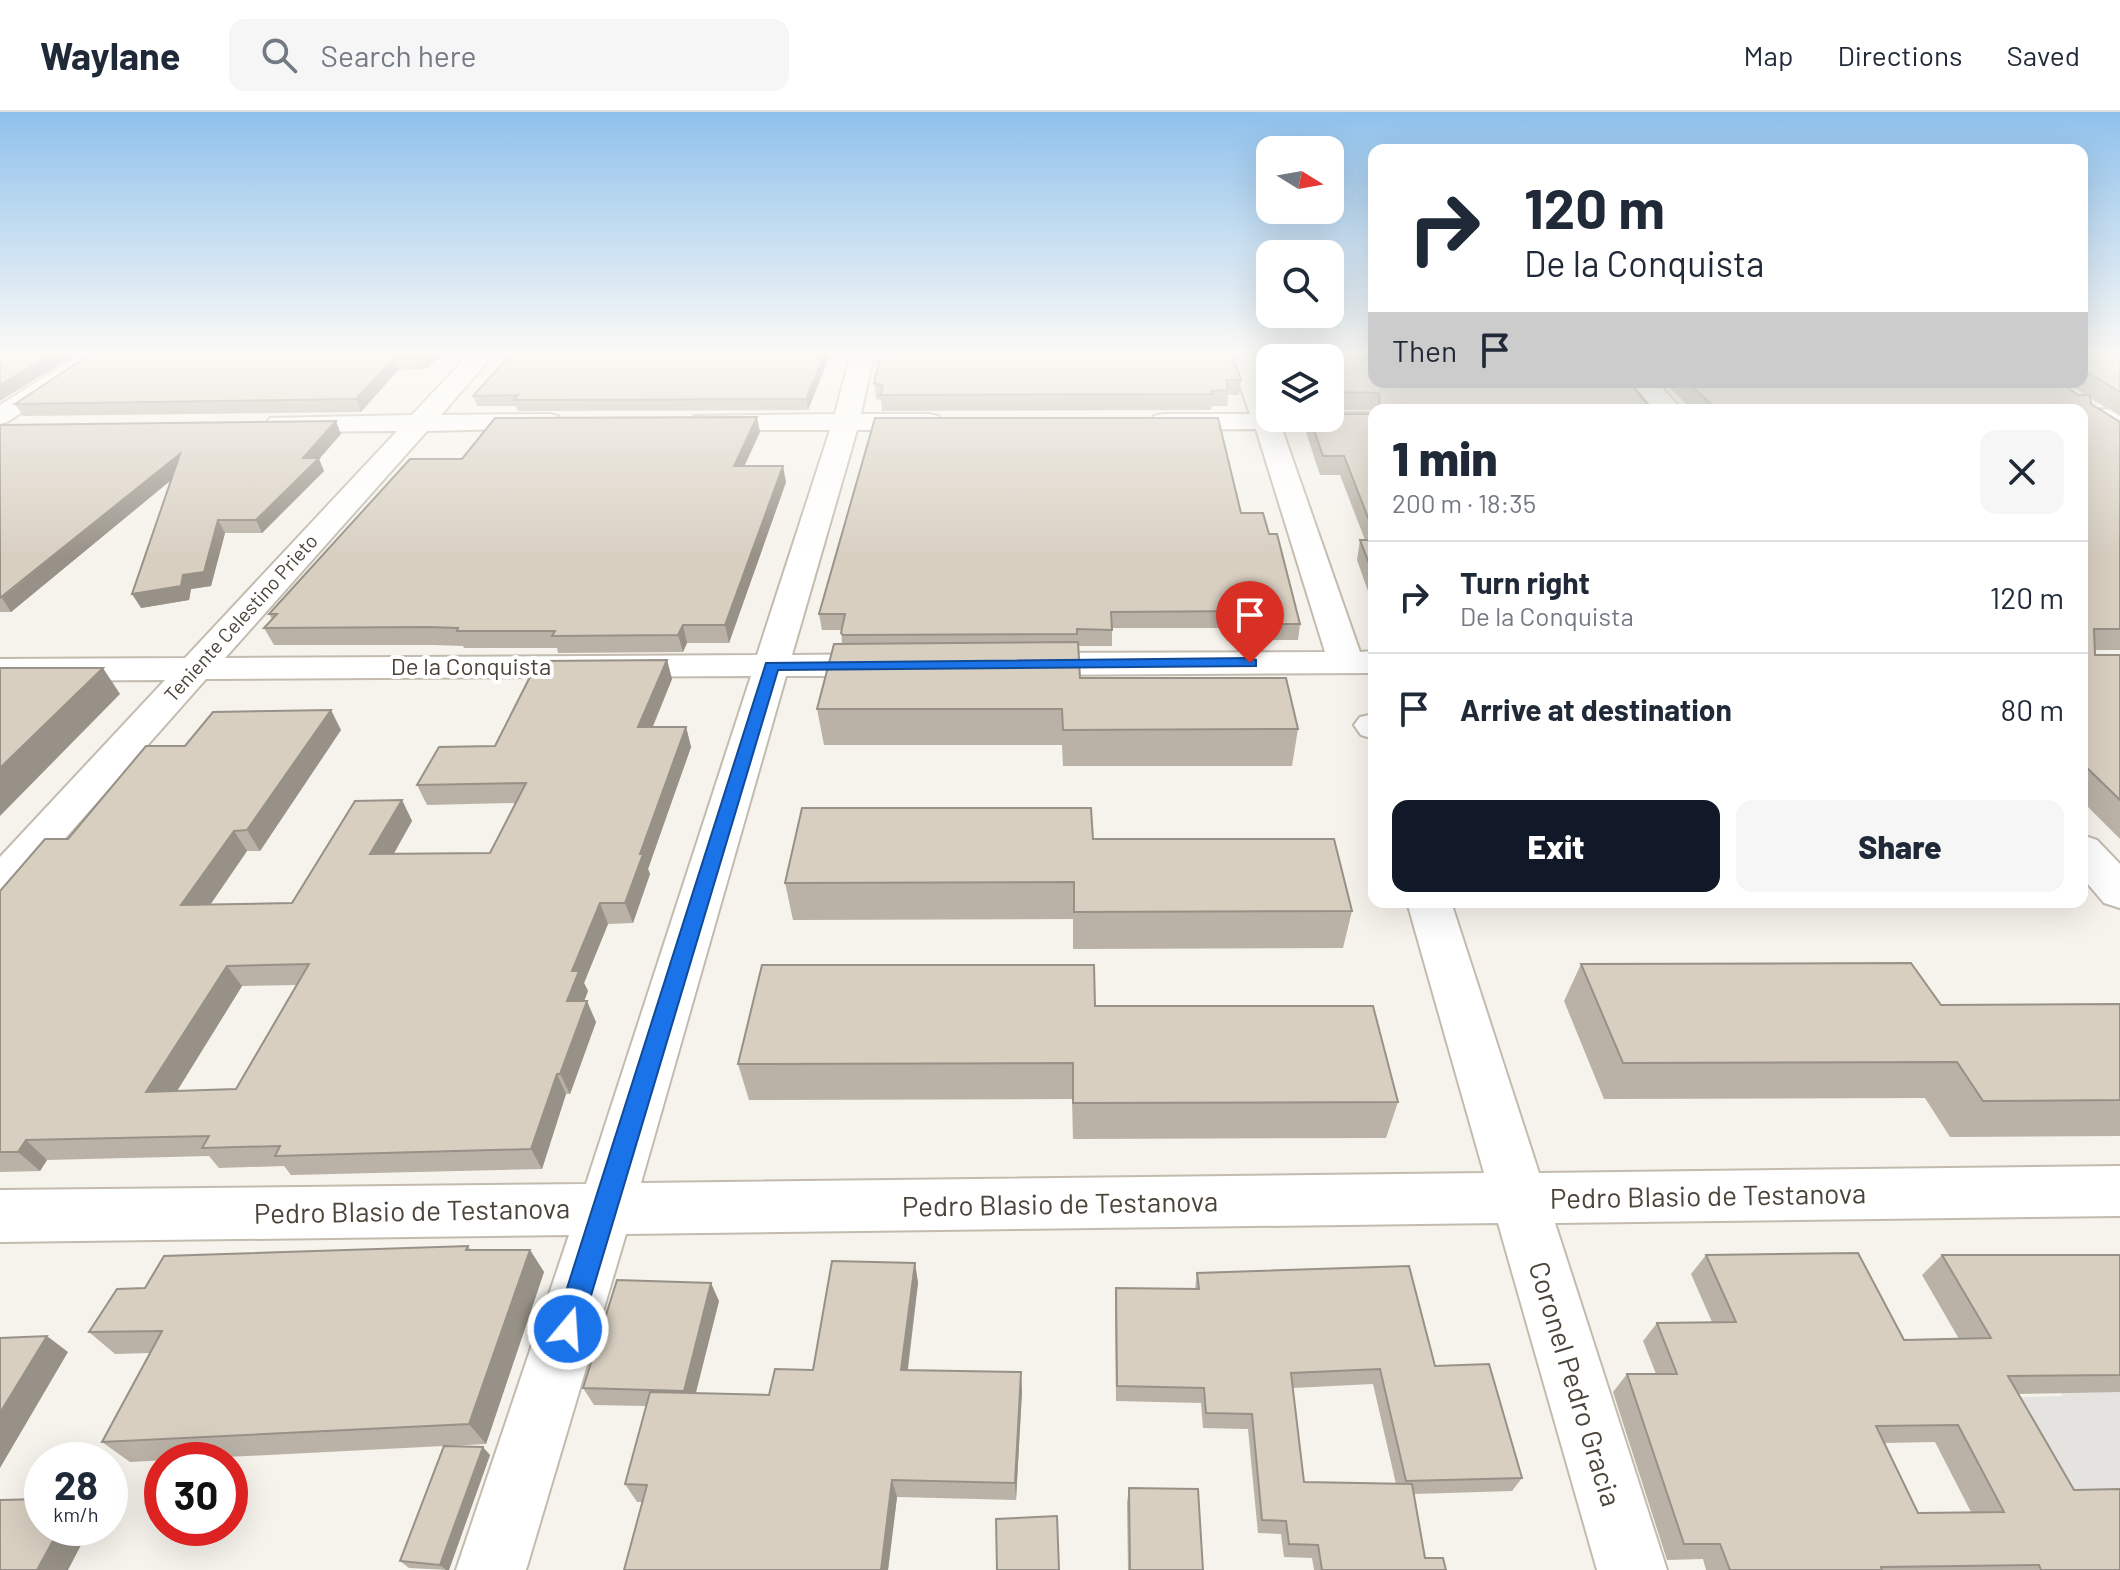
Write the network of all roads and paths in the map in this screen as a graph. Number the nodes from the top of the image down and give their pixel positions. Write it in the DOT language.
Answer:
graph roads {
  1 [pos="1256,421"];
  2 [pos="420,422"];
  3 [pos="578,422"];
  4 [pos="672,422"];
  5 [pos="846,422"];
  6 [pos="955,422"];
  7 [pos="1142,422"];
  8 [pos="249,424"];
  9 [pos="0,427"];
  10 [pos="31,427"];
  11 [pos="1270,432"];
  12 [pos="1360,662"];
  13 [pos="995,664"];
  14 [pos="915,665"];
  15 [pos="772,666"];
  16 [pos="195,669"];
  17 [pos="0,670"];
  18 [pos="2088,857"];
  19 [pos="0,884"];
  20 [pos="2120,892"];
  21 [pos="1431,908"];
  22 [pos="2120,1191"];
  23 [pos="1519,1199"];
  24 [pos="606,1209"];
  25 [pos="0,1216"];
  26 [pos="491,1570"];
  27 [pos="1632,1570"];
  1 -- 7 [label="street"];
  2 -- 3 [label="street"];
  2 -- 8 [label="street"];
  2 -- 16 [label="street, Teniente Celestino Prieto"];
  4 -- 5 [label="street"];
  5 -- 6 [label="street"];
  5 -- 15 [label="street"];
  9 -- 10 [label="street"];
  11 -- 12 [label="street"];
  12 -- 13 [label="street"];
  14 -- 15 [label="street, De la Conquista"];
  15 -- 16 [label="street, De la Conquista"];
  15 -- 24 [label="street"];
  16 -- 17 [label="street, De la Conquista"];
  16 -- 19 [label="street, Teniente Celestino Prieto"];
  18 -- 20 [label="street"];
  21 -- 23 [label="street, Coronel Pedro Gracia"];
  22 -- 23 [label="street, Pedro Blasio de Testanova"];
  23 -- 24 [label="street, Pedro Blasio de Testanova"];
  23 -- 27 [label="street, Coronel Pedro Gracia"];
  24 -- 25 [label="street, Pedro Blasio de Testanova"];
  24 -- 26 [label="street"];
}
